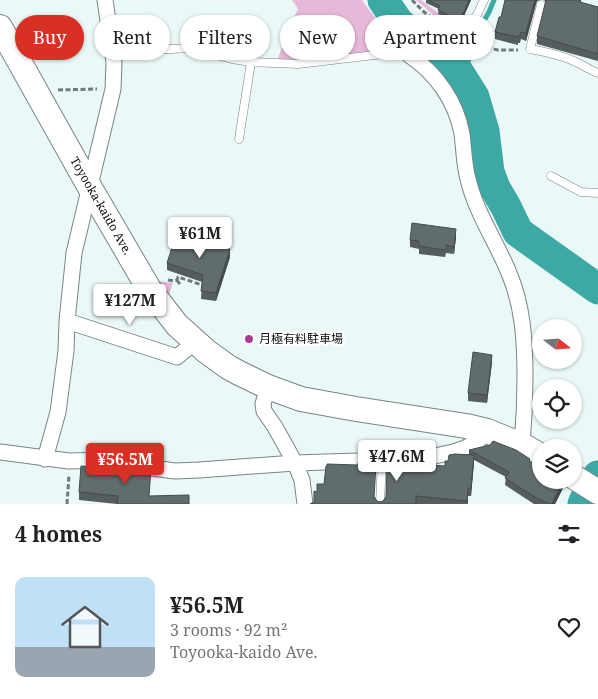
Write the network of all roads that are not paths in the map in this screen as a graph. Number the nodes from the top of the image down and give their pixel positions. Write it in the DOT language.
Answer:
graph roads {
  1 [pos="105,0"];
  2 [pos="484,0"];
  3 [pos="541,5"];
  4 [pos="107,15"];
  5 [pos="477,15"];
  6 [pos="0,27"];
  7 [pos="170,49"];
  8 [pos="365,56"];
  9 [pos="114,60"];
  10 [pos="416,60"];
  11 [pos="252,62"];
  12 [pos="598,74"];
  13 [pos="239,139"];
  14 [pos="551,176"];
  15 [pos="89,186"];
  16 [pos="598,194"];
  17 [pos="67,320"];
  18 [pos="195,342"];
  19 [pos="268,387"];
  20 [pos="487,431"];
  21 [pos="532,451"];
  22 [pos="0,452"];
  23 [pos="45,459"];
  24 [pos="382,460"];
  25 [pos="295,463"];
  26 [pos="305,504"];
  27 [pos="380,504"];
  1 -- 4 [label="street"];
  2 -- 5 [label="lane"];
  3 -- 12 [label="lane"];
  6 -- 15 [label="main road, Toyooka-kaido Ave."];
  7 -- 11 [label="lane"];
  8 -- 11 [label="lane"];
  9 -- 15 [label="street"];
  10 -- 21 [label="street"];
  11 -- 13 [label="lane"];
  14 -- 16 [label="lane"];
  15 -- 17 [label="street"];
  15 -- 18 [label="main road, Toyooka-kaido Ave."];
  17 -- 18 [label="street"];
  17 -- 23 [label="street"];
  18 -- 19 [label="main road, Toyooka-kaido Ave."];
  19 -- 20 [label="main road, Toyooka-kaido Ave."];
  19 -- 25 [label="street"];
  20 -- 21 [label="main road, Toyooka-kaido Ave."];
  20 -- 24 [label="street"];
  22 -- 23 [label="street"];
  23 -- 25 [label="street"];
  24 -- 25 [label="street"];
  24 -- 27 [label="lane"];
  25 -- 26 [label="street"];
}
